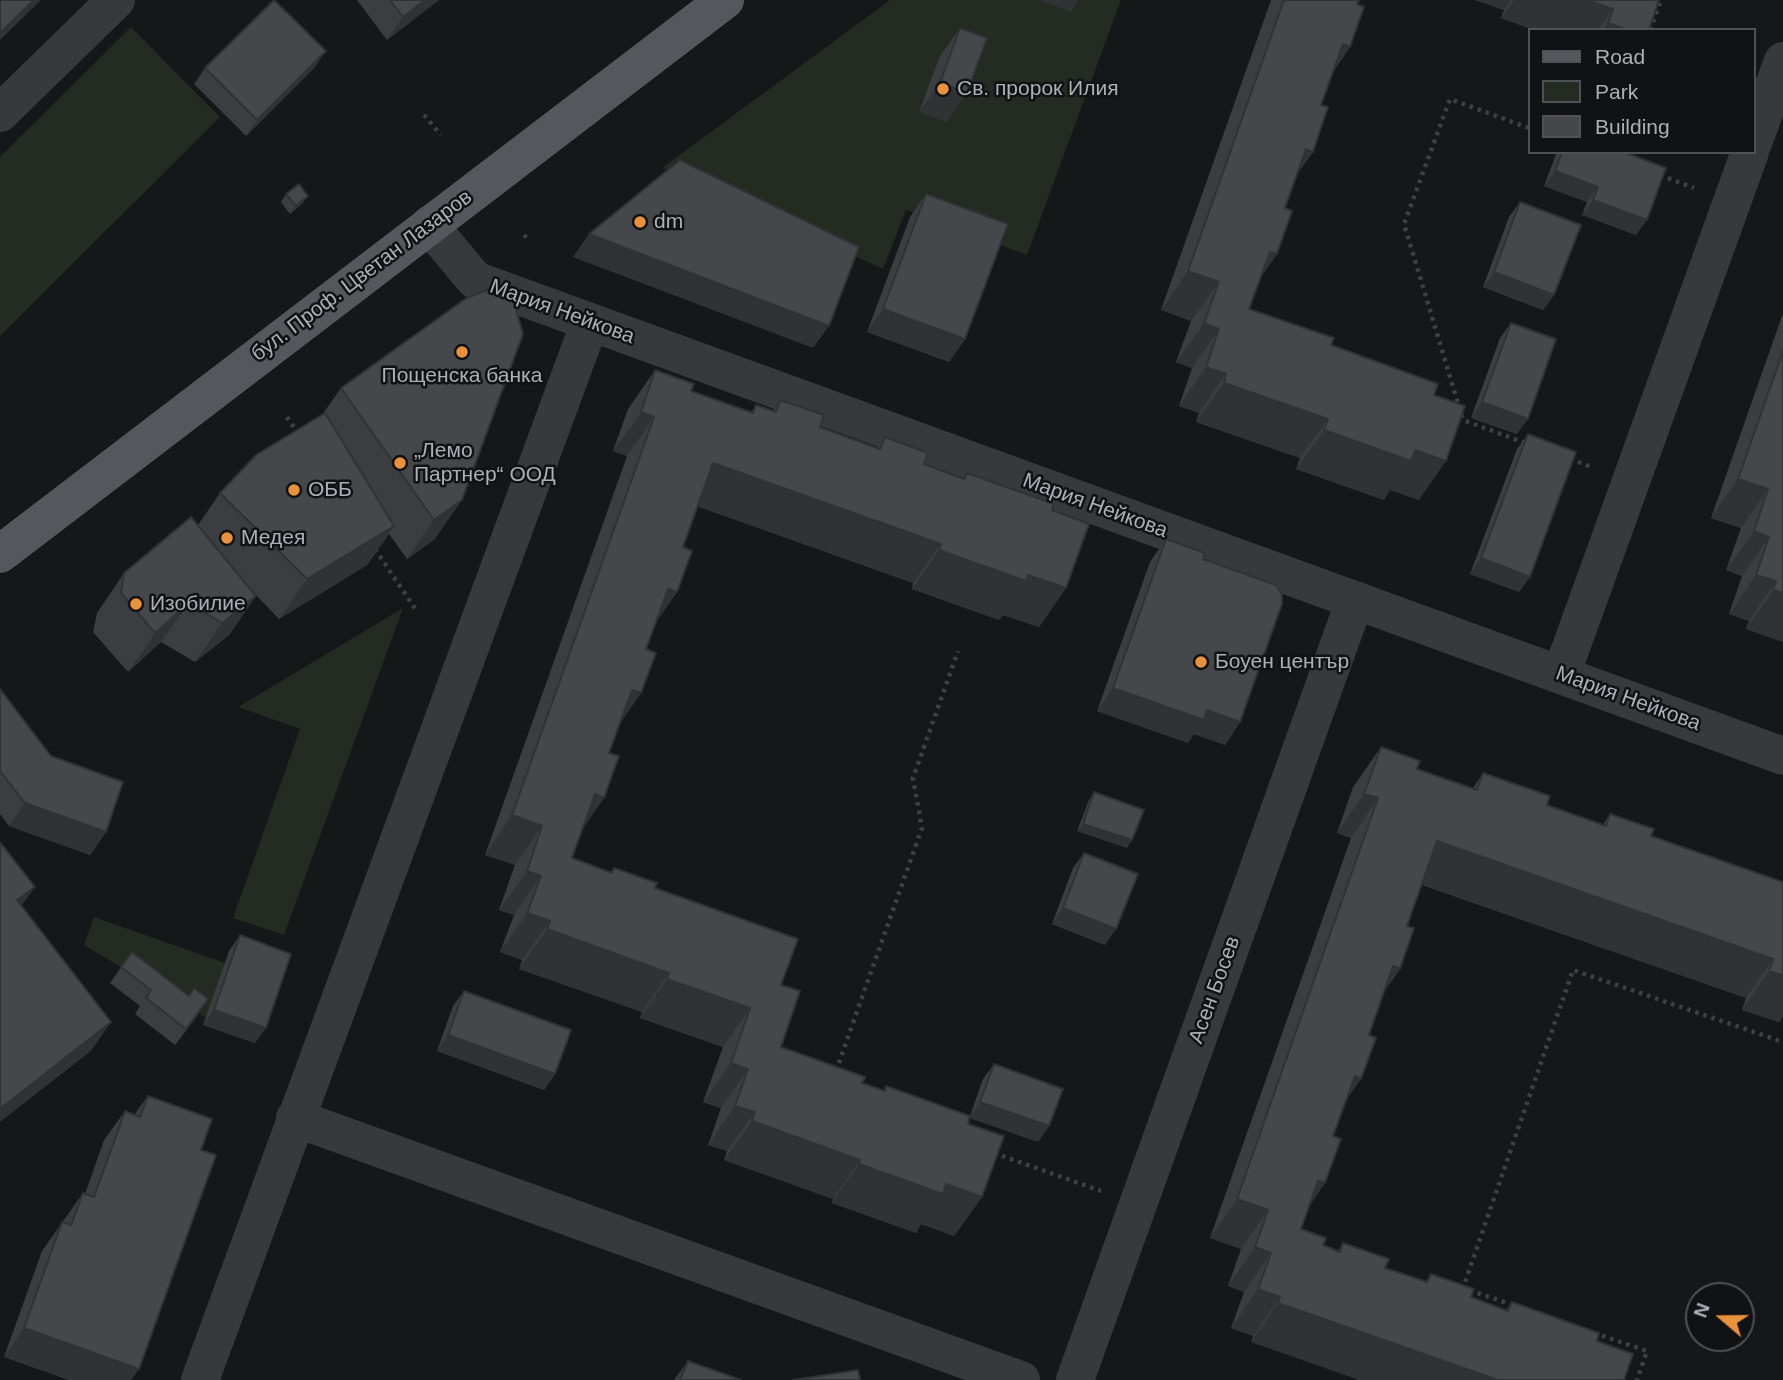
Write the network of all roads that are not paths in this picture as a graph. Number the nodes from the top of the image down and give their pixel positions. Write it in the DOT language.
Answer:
graph roads {
  1 [pos="116,0"];
  2 [pos="725,0"];
  3 [pos="1783,61"];
  4 [pos="0,113"];
  5 [pos="1755,138"];
  6 [pos="1749,154"];
  7 [pos="429,225"];
  8 [pos="590,322"];
  9 [pos="0,554"];
  10 [pos="1355,600"];
  11 [pos="1561,675"];
  12 [pos="1783,756"];
  13 [pos="295,1118"];
  14 [pos="200,1380"];
  15 [pos="1021,1380"];
  16 [pos="1075,1380"];
  1 -- 4 [label="street"];
  2 -- 7 [label="main road, бул. Проф. Цветан Лазаров"];
  3 -- 5 [label="street"];
  6 -- 11 [label="street"];
  7 -- 8 [label="street, Мария Нейкова"];
  7 -- 9 [label="main road, бул. Проф. Цветан Лазаров"];
  8 -- 10 [label="street, Мария Нейкова"];
  8 -- 13 [label="street"];
  10 -- 11 [label="street, Мария Нейкова"];
  10 -- 16 [label="street, Асен Босев"];
  11 -- 12 [label="street, Мария Нейкова"];
  13 -- 14 [label="street"];
  13 -- 15 [label="street"];
}
